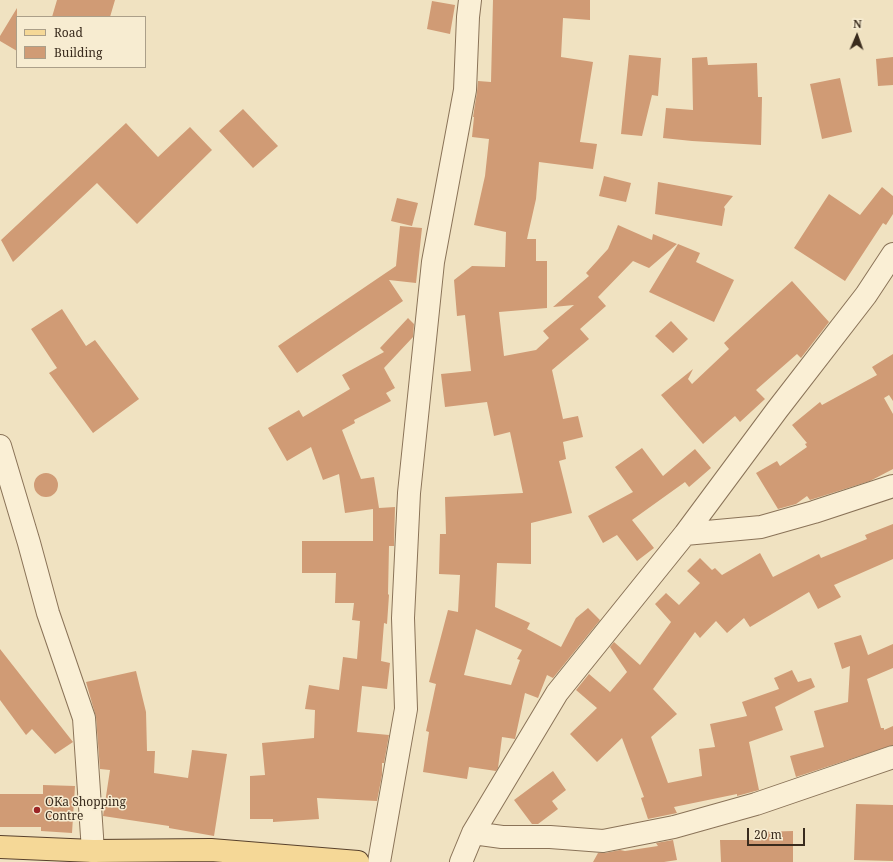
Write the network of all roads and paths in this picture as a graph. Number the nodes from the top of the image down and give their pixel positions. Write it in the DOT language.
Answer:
graph roads {
  1 [pos="470,0"];
  2 [pos="893,254"];
  3 [pos="0,446"];
  4 [pos="893,486"];
  5 [pos="685,534"];
  6 [pos="893,757"];
  7 [pos="473,833"];
  8 [pos="0,848"];
  9 [pos="93,851"];
  10 [pos="358,862"];
  11 [pos="379,862"];
  12 [pos="461,862"];
  1 -- 11 [label="street"];
  2 -- 5 [label="street"];
  3 -- 9 [label="street"];
  4 -- 5 [label="street"];
  5 -- 7 [label="street"];
  6 -- 7 [label="street"];
  7 -- 12 [label="street"];
  8 -- 9 [label="main road"];
  9 -- 10 [label="main road"];
}
